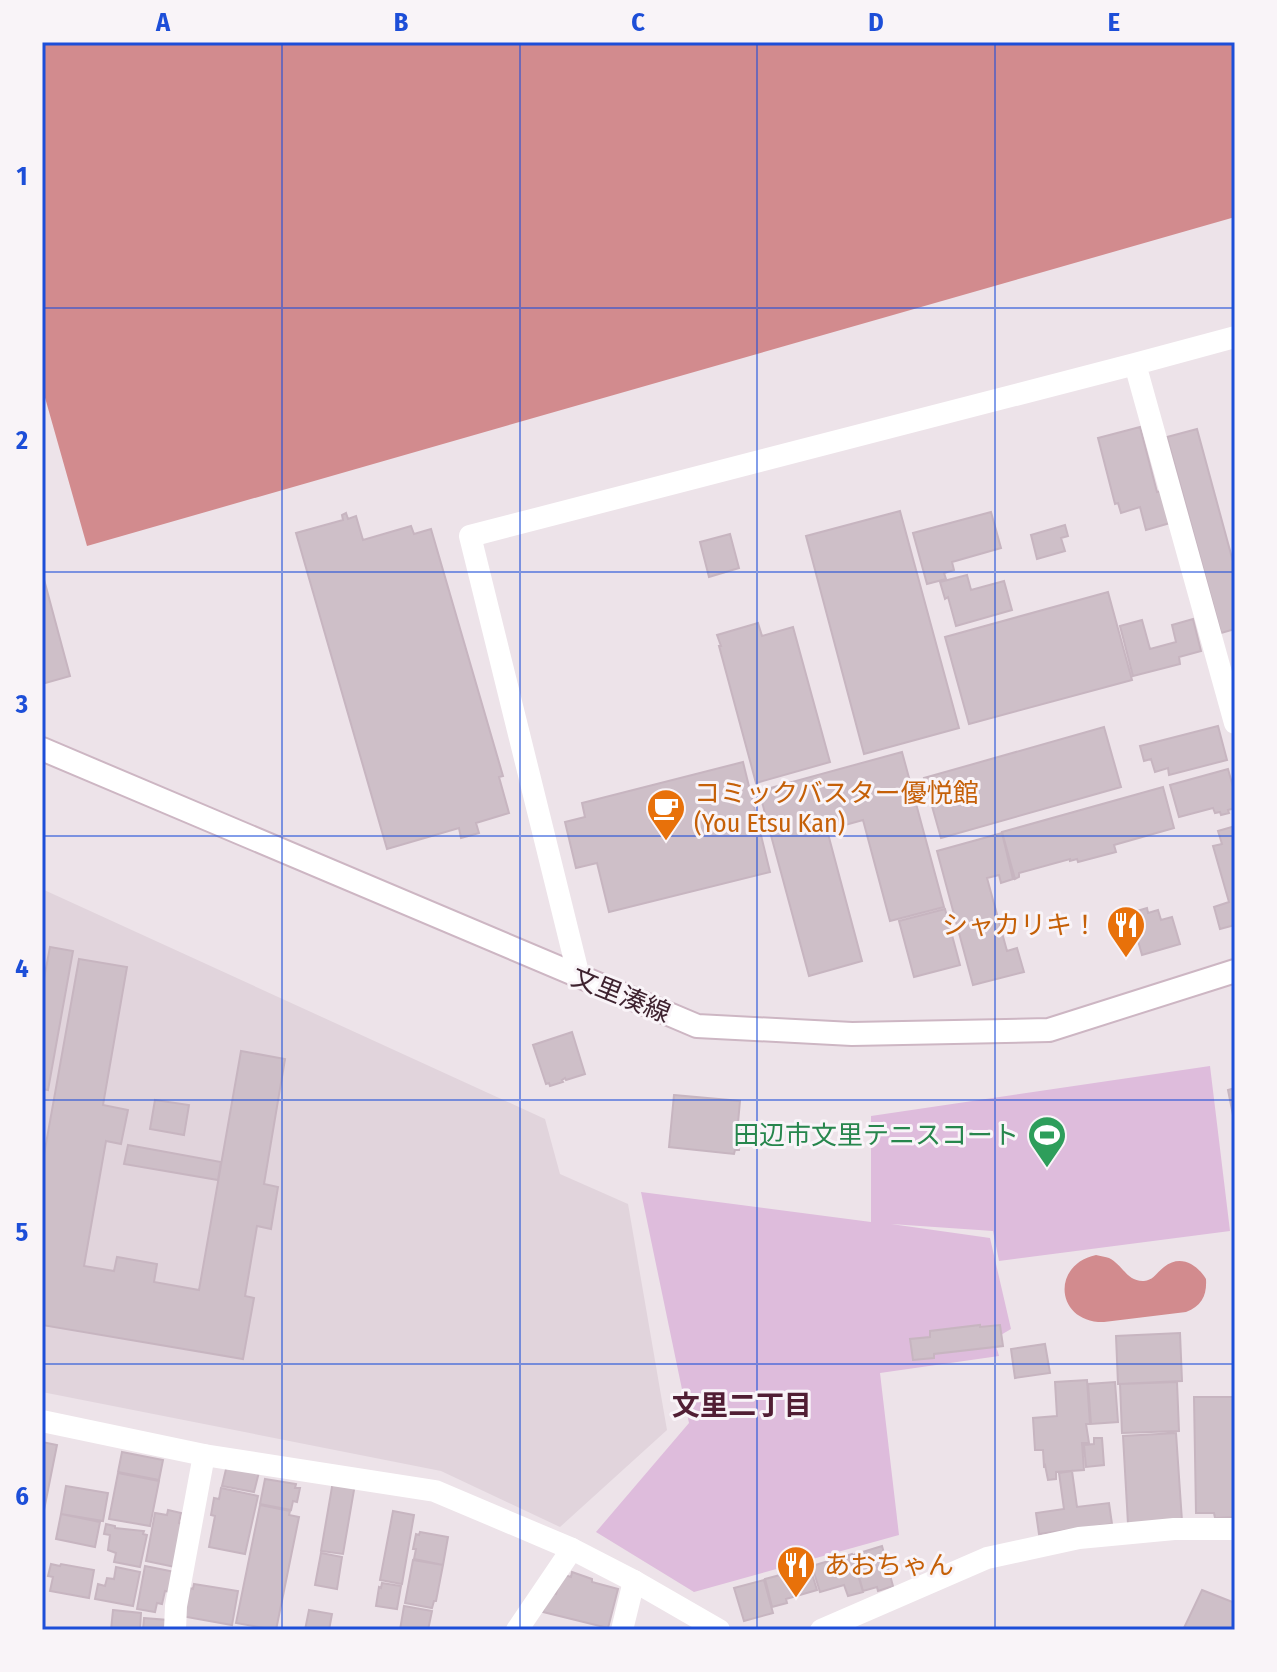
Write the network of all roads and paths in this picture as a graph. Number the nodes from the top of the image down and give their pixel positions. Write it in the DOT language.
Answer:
graph roads {
  1 [pos="1235,337"];
  2 [pos="1135,364"];
  3 [pos="1235,723"];
  4 [pos="42,749"];
  5 [pos="1235,971"];
  6 [pos="579,977"];
  7 [pos="42,1421"];
  8 [pos="204,1455"];
  9 [pos="1235,1529"];
  10 [pos="572,1549"];
  11 [pos="634,1581"];
  12 [pos="175,1630"];
  13 [pos="517,1630"];
  14 [pos="622,1630"];
  15 [pos="719,1630"];
  16 [pos="821,1630"];
  1 -- 2 [label="street"];
  2 -- 3 [label="street"];
  2 -- 6 [label="street"];
  4 -- 6 [label="street, 文里湊線"];
  5 -- 6 [label="street, 文里湊線"];
  7 -- 8 [label="street"];
  8 -- 10 [label="street"];
  8 -- 12 [label="street"];
  9 -- 16 [label="street"];
  10 -- 11 [label="street"];
  10 -- 13 [label="street"];
  11 -- 14 [label="street"];
  11 -- 15 [label="street"];
}
